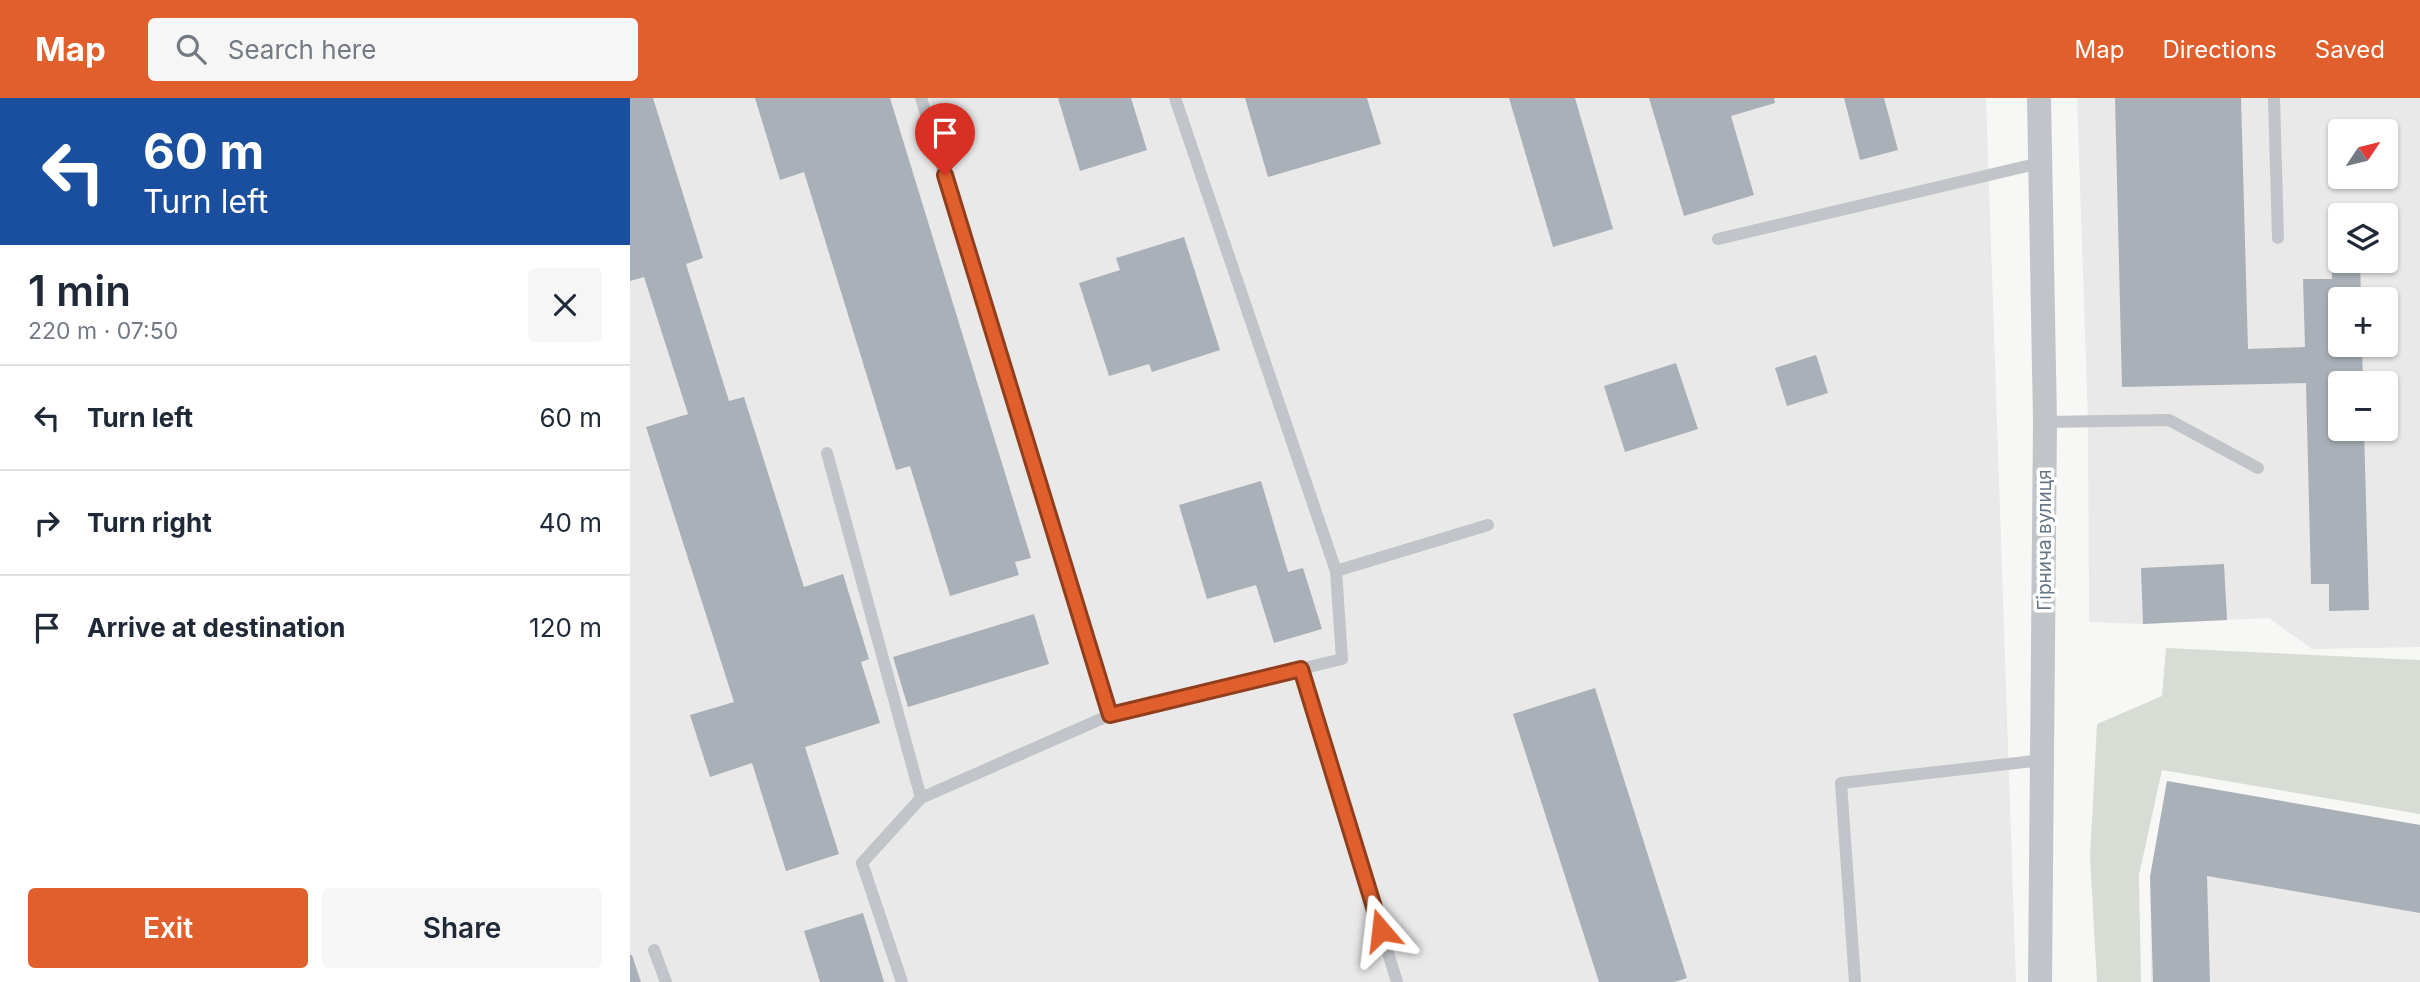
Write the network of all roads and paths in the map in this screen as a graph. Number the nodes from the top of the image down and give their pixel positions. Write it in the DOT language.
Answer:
graph roads {
  1 [pos="921,98"];
  2 [pos="1175,98"];
  3 [pos="2039,98"];
  4 [pos="2274,98"];
  5 [pos="2040,163"];
  6 [pos="2278,238"];
  7 [pos="1718,239"];
  8 [pos="2045,422"];
  9 [pos="827,453"];
  10 [pos="2258,468"];
  11 [pos="1488,525"];
  12 [pos="1336,571"];
  13 [pos="1301,669"];
  14 [pos="1110,715"];
  15 [pos="2042,760"];
  16 [pos="921,798"];
  17 [pos="654,950"];
  18 [pos="666,982"];
  19 [pos="902,982"];
  20 [pos="1397,982"];
  21 [pos="1854,982"];
  22 [pos="2040,982"];
  1 -- 14 [label="lane"];
  2 -- 12 [label="lane"];
  3 -- 5 [label="street, Гірнича вулиця"];
  4 -- 6 [label="lane"];
  5 -- 7 [label="lane"];
  5 -- 8 [label="street, Гірнича вулиця"];
  8 -- 10 [label="lane"];
  8 -- 15 [label="street, Гірнича вулиця"];
  9 -- 16 [label="lane"];
  11 -- 12 [label="lane"];
  12 -- 13 [label="lane"];
  13 -- 14 [label="lane"];
  13 -- 20 [label="lane"];
  14 -- 16 [label="lane"];
  15 -- 21 [label="lane"];
  15 -- 22 [label="street, Гірнича вулиця"];
  16 -- 19 [label="lane"];
  17 -- 18 [label="lane"];
}
